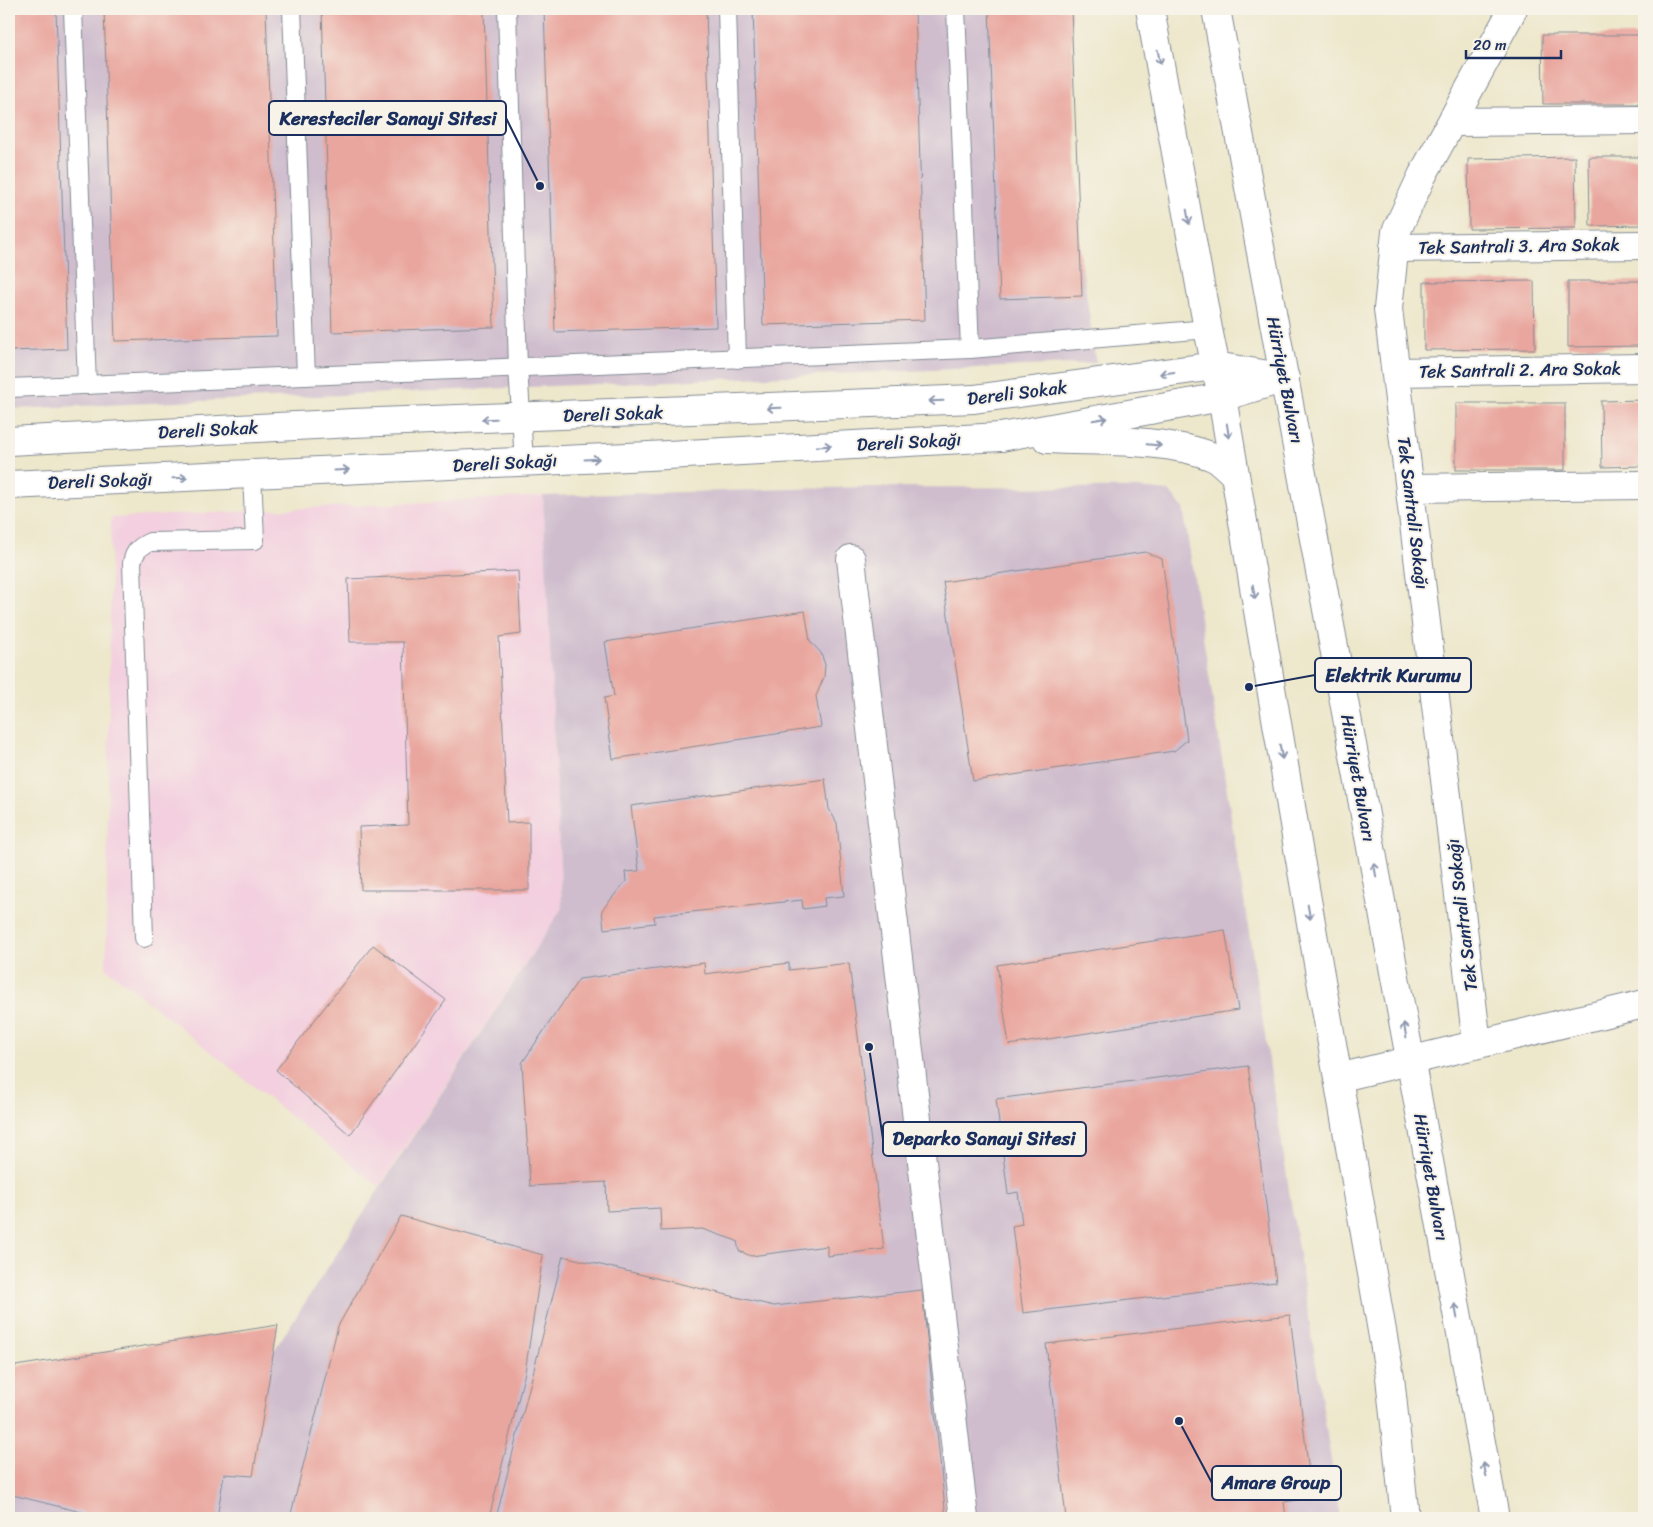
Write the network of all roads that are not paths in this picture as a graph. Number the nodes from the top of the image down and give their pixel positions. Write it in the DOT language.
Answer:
graph roads {
  1 [pos="73,9"];
  2 [pos="292,9"];
  3 [pos="507,9"];
  4 [pos="727,9"];
  5 [pos="956,9"];
  6 [pos="1150,9"];
  7 [pos="1216,9"];
  8 [pos="1514,9"];
  9 [pos="1644,120"];
  10 [pos="1452,122"];
  11 [pos="1644,245"];
  12 [pos="1394,248"];
  13 [pos="1208,329"];
  14 [pos="970,349"];
  15 [pos="737,359"];
  16 [pos="1215,366"];
  17 [pos="518,367"];
  18 [pos="1644,368"];
  19 [pos="1396,372"];
  20 [pos="306,376"];
  21 [pos="1285,378"];
  22 [pos="87,385"];
  23 [pos="9,388"];
  24 [pos="1222,397"];
  25 [pos="521,418"];
  26 [pos="1001,437"];
  27 [pos="9,441"];
  28 [pos="524,462"];
  29 [pos="1234,474"];
  30 [pos="252,475"];
  31 [pos="9,485"];
  32 [pos="1644,485"];
  33 [pos="1410,488"];
  34 [pos="851,559"];
  35 [pos="144,938"];
  36 [pos="1644,1004"];
  37 [pos="1477,1044"];
  38 [pos="1410,1060"];
  39 [pos="1338,1078"];
  40 [pos="964,1518"];
  41 [pos="1405,1518"];
  42 [pos="1495,1518"];
  1 -- 22 [label="lane"];
  2 -- 20 [label="lane"];
  3 -- 17 [label="lane"];
  4 -- 15 [label="lane"];
  5 -- 14 [label="lane"];
  6 -- 13 [label="street, one-way"];
  7 -- 21 [label="street, Hürriyet Bulvarı"];
  8 -- 10 [label="street, Tek Santrali Sokağı"];
  9 -- 10 [label="street"];
  10 -- 12 [label="street, Tek Santrali Sokağı"];
  11 -- 12 [label="street, Tek Santrali 3. Ara Sokak"];
  12 -- 19 [label="street, Tek Santrali Sokağı"];
  13 -- 14 [label="lane"];
  13 -- 16 [label="street"];
  14 -- 15 [label="lane"];
  15 -- 17 [label="lane"];
  16 -- 21 [label="street, Dereli Sokak"];
  16 -- 24 [label="street"];
  16 -- 25 [label="street, Dereli Sokak, one-way"];
  17 -- 20 [label="lane"];
  17 -- 25 [label="lane"];
  18 -- 19 [label="street, Tek Santrali 2. Ara Sokak"];
  19 -- 33 [label="street, Tek Santrali Sokağı"];
  20 -- 22 [label="lane"];
  21 -- 24 [label="street"];
  38 -- 21 [label="street, Hürriyet Bulvarı, one-way"];
  22 -- 23 [label="lane"];
  26 -- 24 [label="street, one-way"];
  24 -- 29 [label="street, one-way"];
  25 -- 27 [label="street, Dereli Sokak, one-way"];
  25 -- 28 [label="lane"];
  28 -- 26 [label="street, Dereli Sokağı, one-way"];
  26 -- 29 [label="street, one-way"];
  30 -- 28 [label="street, Dereli Sokağı, one-way"];
  29 -- 39 [label="street, one-way"];
  31 -- 30 [label="street, Dereli Sokağı, one-way"];
  30 -- 35 [label="lane"];
  32 -- 33 [label="street"];
  33 -- 37 [label="street, Tek Santrali Sokağı"];
  34 -- 40 [label="street"];
  36 -- 37 [label="street"];
  37 -- 38 [label="street"];
  38 -- 39 [label="street"];
  42 -- 38 [label="street, Hürriyet Bulvarı, one-way"];
  39 -- 41 [label="street"];
}
